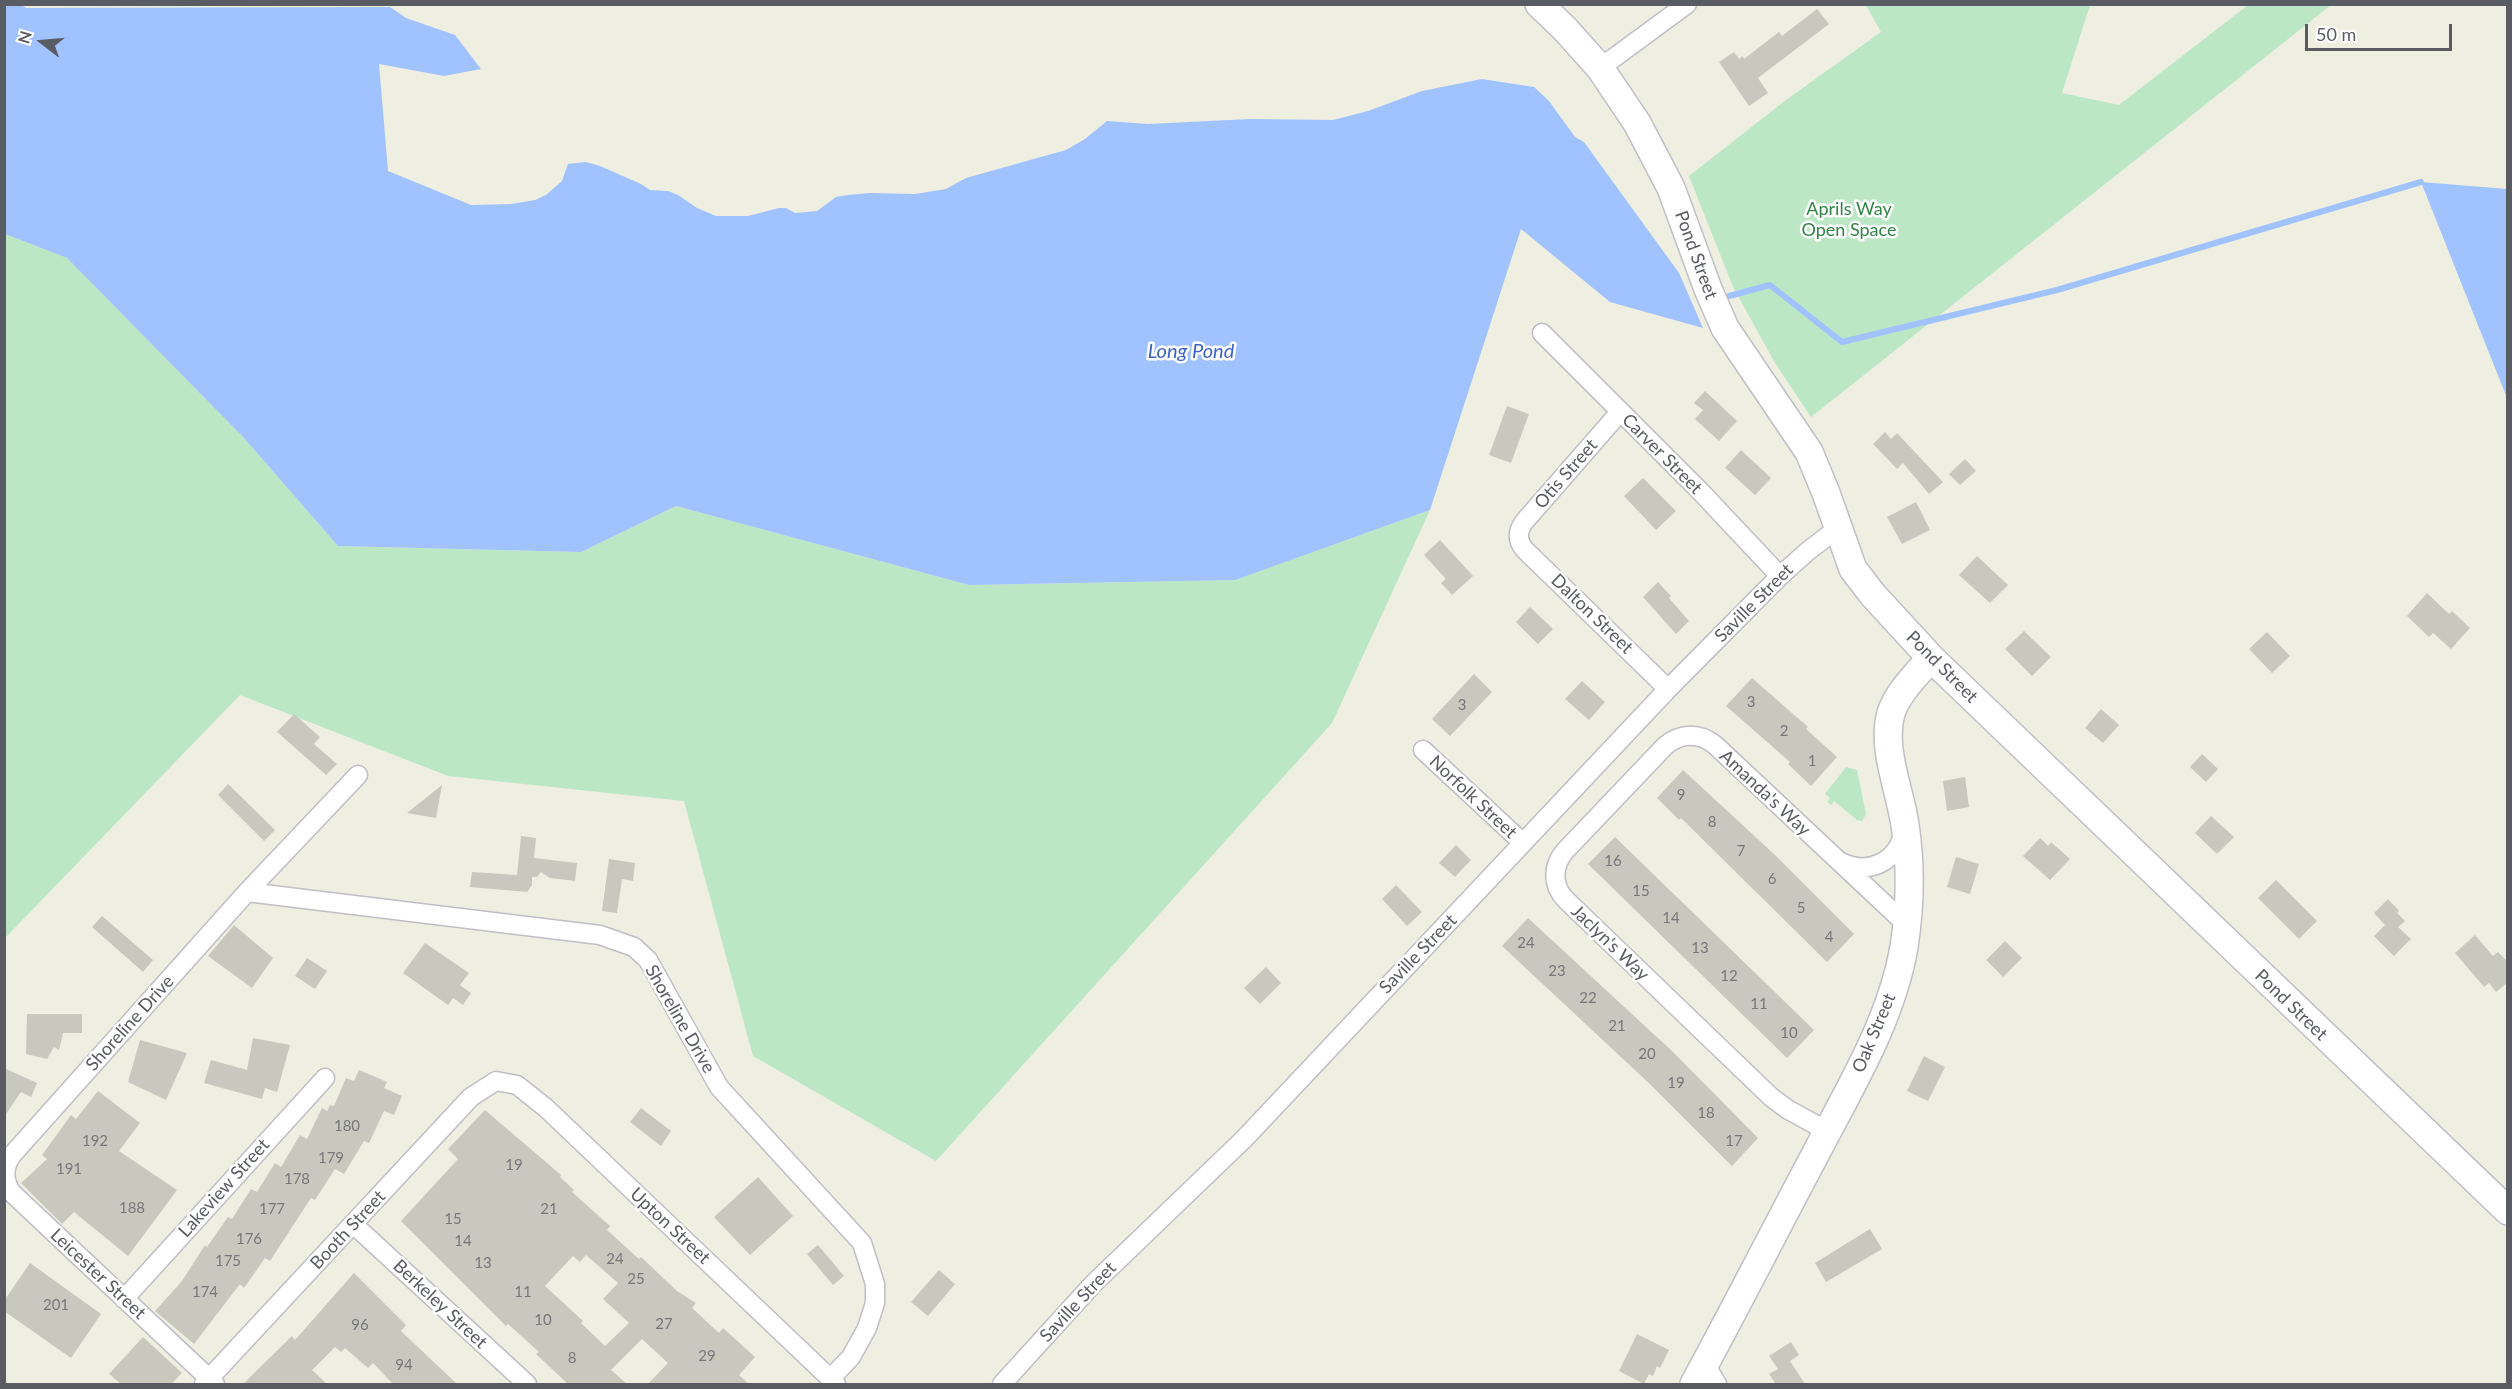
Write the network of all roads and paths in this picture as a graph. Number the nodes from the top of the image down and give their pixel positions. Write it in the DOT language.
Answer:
graph roads {
  1 [pos="1539,4"];
  2 [pos="1687,4"];
  3 [pos="1600,68"];
  4 [pos="1542,333"];
  5 [pos="1620,412"];
  6 [pos="1838,528"];
  7 [pos="1518,538"];
  8 [pos="1780,576"];
  9 [pos="1931,658"];
  10 [pos="1668,689"];
  11 [pos="1690,735"];
  12 [pos="1423,750"];
  13 [pos="358,775"];
  14 [pos="1905,826"];
  15 [pos="1524,843"];
  16 [pos="1836,859"];
  17 [pos="247,892"];
  18 [pos="1907,925"];
  19 [pos="325,1078"];
  20 [pos="496,1081"];
  21 [pos="1827,1131"];
  22 [pos="12,1155"];
  23 [pos="2508,1211"];
  24 [pos="353,1224"];
  25 [pos="124,1299"];
  26 [pos="1705,1378"];
  27 [pos="833,1382"];
  28 [pos="209,1383"];
  29 [pos="527,1384"];
  30 [pos="1002,1384"];
  1 -- 3 [label="street, Pond Street"];
  2 -- 3 [label="street"];
  3 -- 6 [label="street, Pond Street"];
  4 -- 5 [label="street, Carver Street"];
  5 -- 7 [label="street, Otis Street"];
  5 -- 8 [label="street, Carver Street"];
  6 -- 8 [label="street, Saville Street"];
  6 -- 9 [label="street, Pond Street"];
  7 -- 10 [label="street, Dalton Street"];
  8 -- 10 [label="street, Saville Street"];
  9 -- 14 [label="street, Oak Street"];
  9 -- 23 [label="street, Pond Street"];
  10 -- 15 [label="street, Saville Street"];
  11 -- 16 [label="street, Amanda's Way"];
  11 -- 21 [label="street, Jaclyn's Way"];
  12 -- 15 [label="street, Norfolk Street"];
  13 -- 17 [label="street, Shoreline Drive"];
  14 -- 16 [label="street, Amanda's Way"];
  14 -- 18 [label="street, Oak Street"];
  15 -- 30 [label="street, Saville Street"];
  16 -- 18 [label="street, Amanda's Way"];
  17 -- 22 [label="street, Shoreline Drive"];
  17 -- 27 [label="street, Shoreline Drive"];
  18 -- 21 [label="street, Oak Street"];
  19 -- 25 [label="street, Lakeview Street"];
  20 -- 24 [label="street, Booth Street"];
  20 -- 27 [label="street, Upton Street"];
  21 -- 26 [label="street, Oak Street"];
  22 -- 25 [label="street, Leicester Street"];
  24 -- 28 [label="street, Booth Street"];
  24 -- 29 [label="street, Berkeley Street"];
  25 -- 28 [label="street, Leicester Street"];
}
